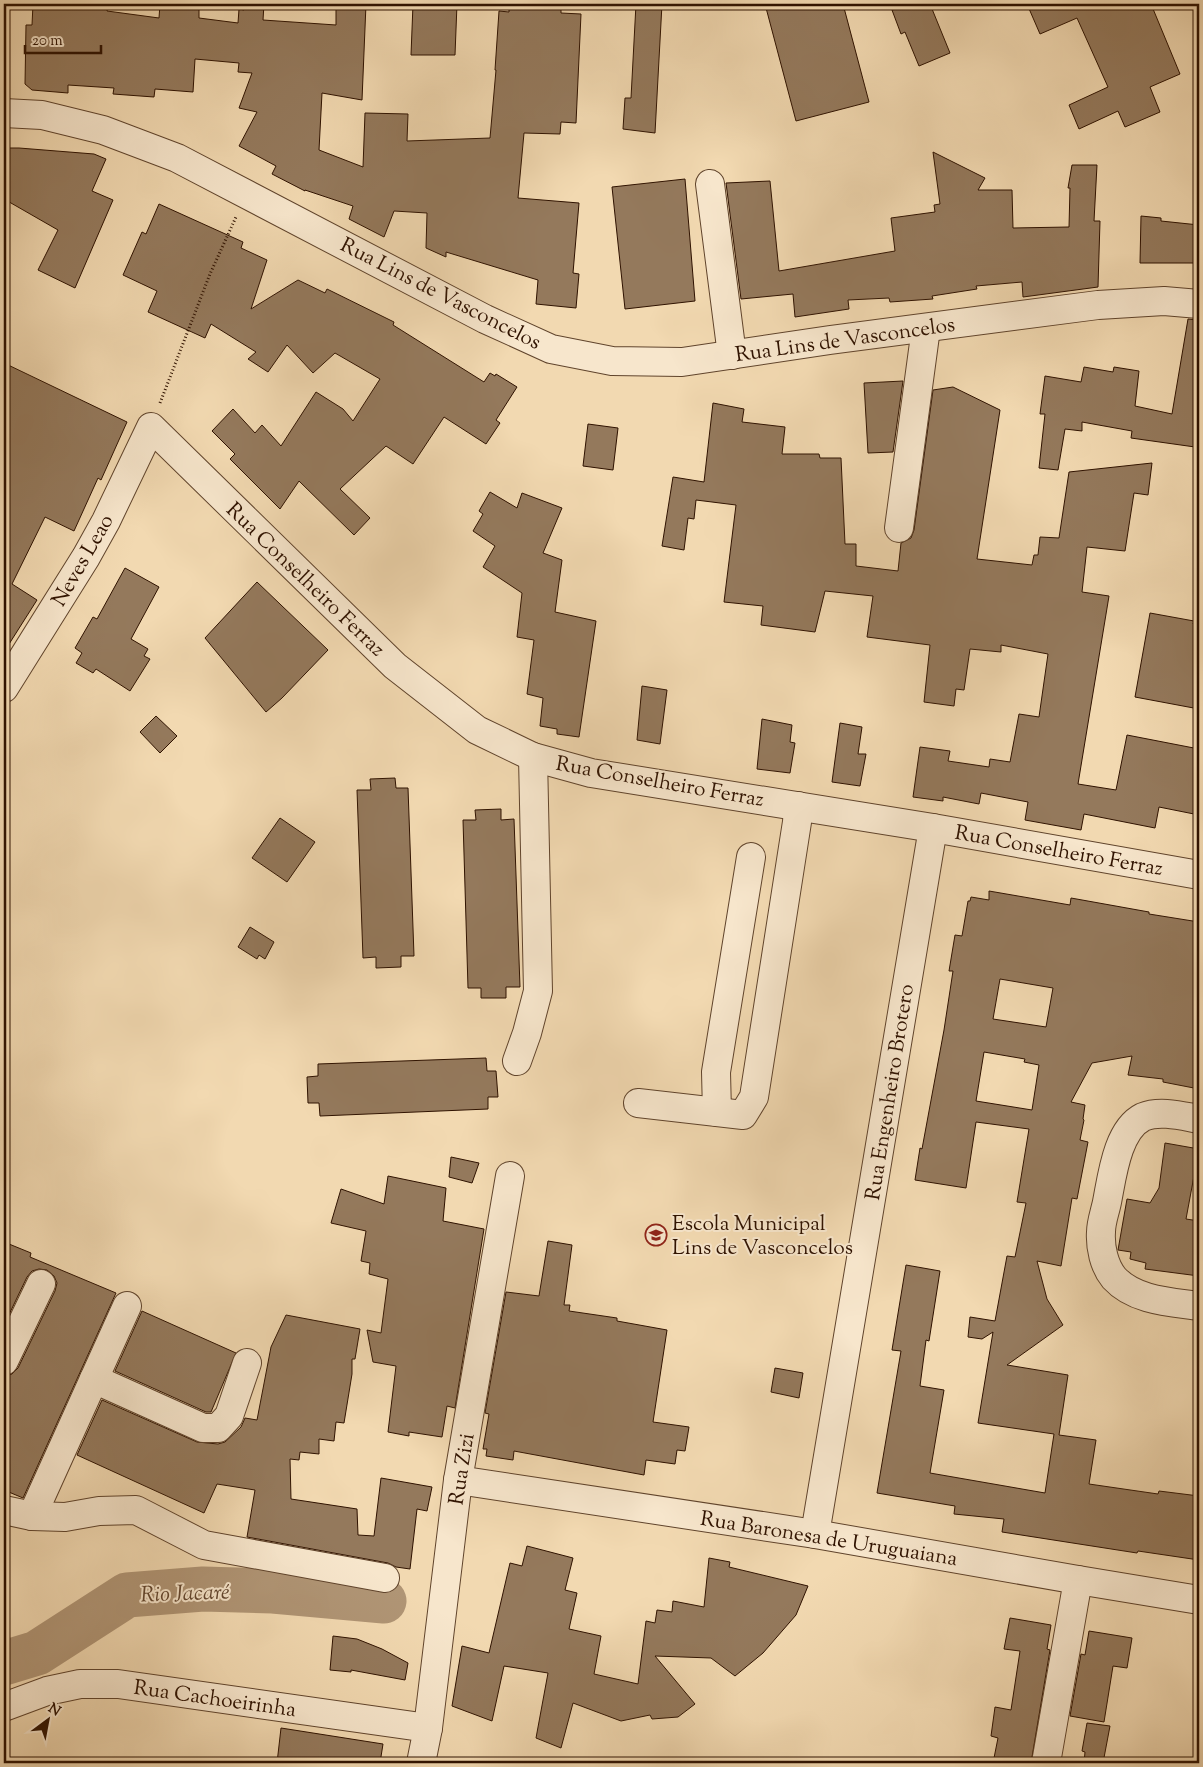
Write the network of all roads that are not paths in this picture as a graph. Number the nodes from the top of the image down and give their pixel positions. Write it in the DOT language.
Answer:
graph roads {
  1 [pos="4,113"];
  2 [pos="710,184"];
  3 [pos="1199,304"];
  4 [pos="926,328"];
  5 [pos="732,355"];
  6 [pos="150,427"];
  7 [pos="898,528"];
  8 [pos="4,688"];
  9 [pos="534,758"];
  10 [pos="798,806"];
  11 [pos="933,828"];
  12 [pos="751,857"];
  13 [pos="1199,874"];
  14 [pos="517,1061"];
  15 [pos="638,1103"];
  16 [pos="717,1112"];
  17 [pos="1199,1119"];
  18 [pos="510,1176"];
  19 [pos="127,1306"];
  20 [pos="1199,1306"];
  21 [pos="4,1326"];
  22 [pos="4,1361"];
  23 [pos="247,1363"];
  24 [pos="94,1379"];
  25 [pos="458,1480"];
  26 [pos="4,1510"];
  27 [pos="32,1516"];
  28 [pos="815,1534"];
  29 [pos="385,1578"];
  30 [pos="1078,1580"];
  31 [pos="1199,1600"];
  32 [pos="4,1707"];
  33 [pos="428,1728"];
  34 [pos="421,1763"];
  35 [pos="1046,1763"];
  1 -- 5 [label="street, Rua Lins de Vasconcelos"];
  2 -- 5 [label="street"];
  3 -- 4 [label="street, Rua Lins de Vasconcelos"];
  4 -- 5 [label="street, Rua Lins de Vasconcelos"];
  4 -- 7 [label="street"];
  6 -- 8 [label="street, Neves Leao"];
  6 -- 9 [label="street, Rua Conselheiro Ferraz"];
  9 -- 10 [label="street, Rua Conselheiro Ferraz"];
  9 -- 14 [label="street"];
  10 -- 11 [label="street, Rua Conselheiro Ferraz"];
  10 -- 16 [label="street"];
  11 -- 13 [label="street, Rua Conselheiro Ferraz"];
  11 -- 28 [label="street, Rua Engenheiro Brotero"];
  12 -- 16 [label="street"];
  15 -- 16 [label="street"];
  17 -- 20 [label="street"];
  18 -- 25 [label="street, Rua Zizi"];
  19 -- 24 [label="street"];
  21 -- 22 [label="street"];
  23 -- 24 [label="street"];
  24 -- 27 [label="street"];
  25 -- 28 [label="street, Rua Baronesa de Uruguaiana"];
  25 -- 33 [label="street, Rua Zizi"];
  26 -- 27 [label="street"];
  27 -- 29 [label="street"];
  28 -- 30 [label="street, Rua Baronesa de Uruguaiana"];
  30 -- 31 [label="street, Rua Baronesa de Uruguaiana"];
  30 -- 35 [label="street"];
  32 -- 33 [label="street, Rua Cachoeirinha"];
  33 -- 34 [label="street, Rua Zizi"];
}
